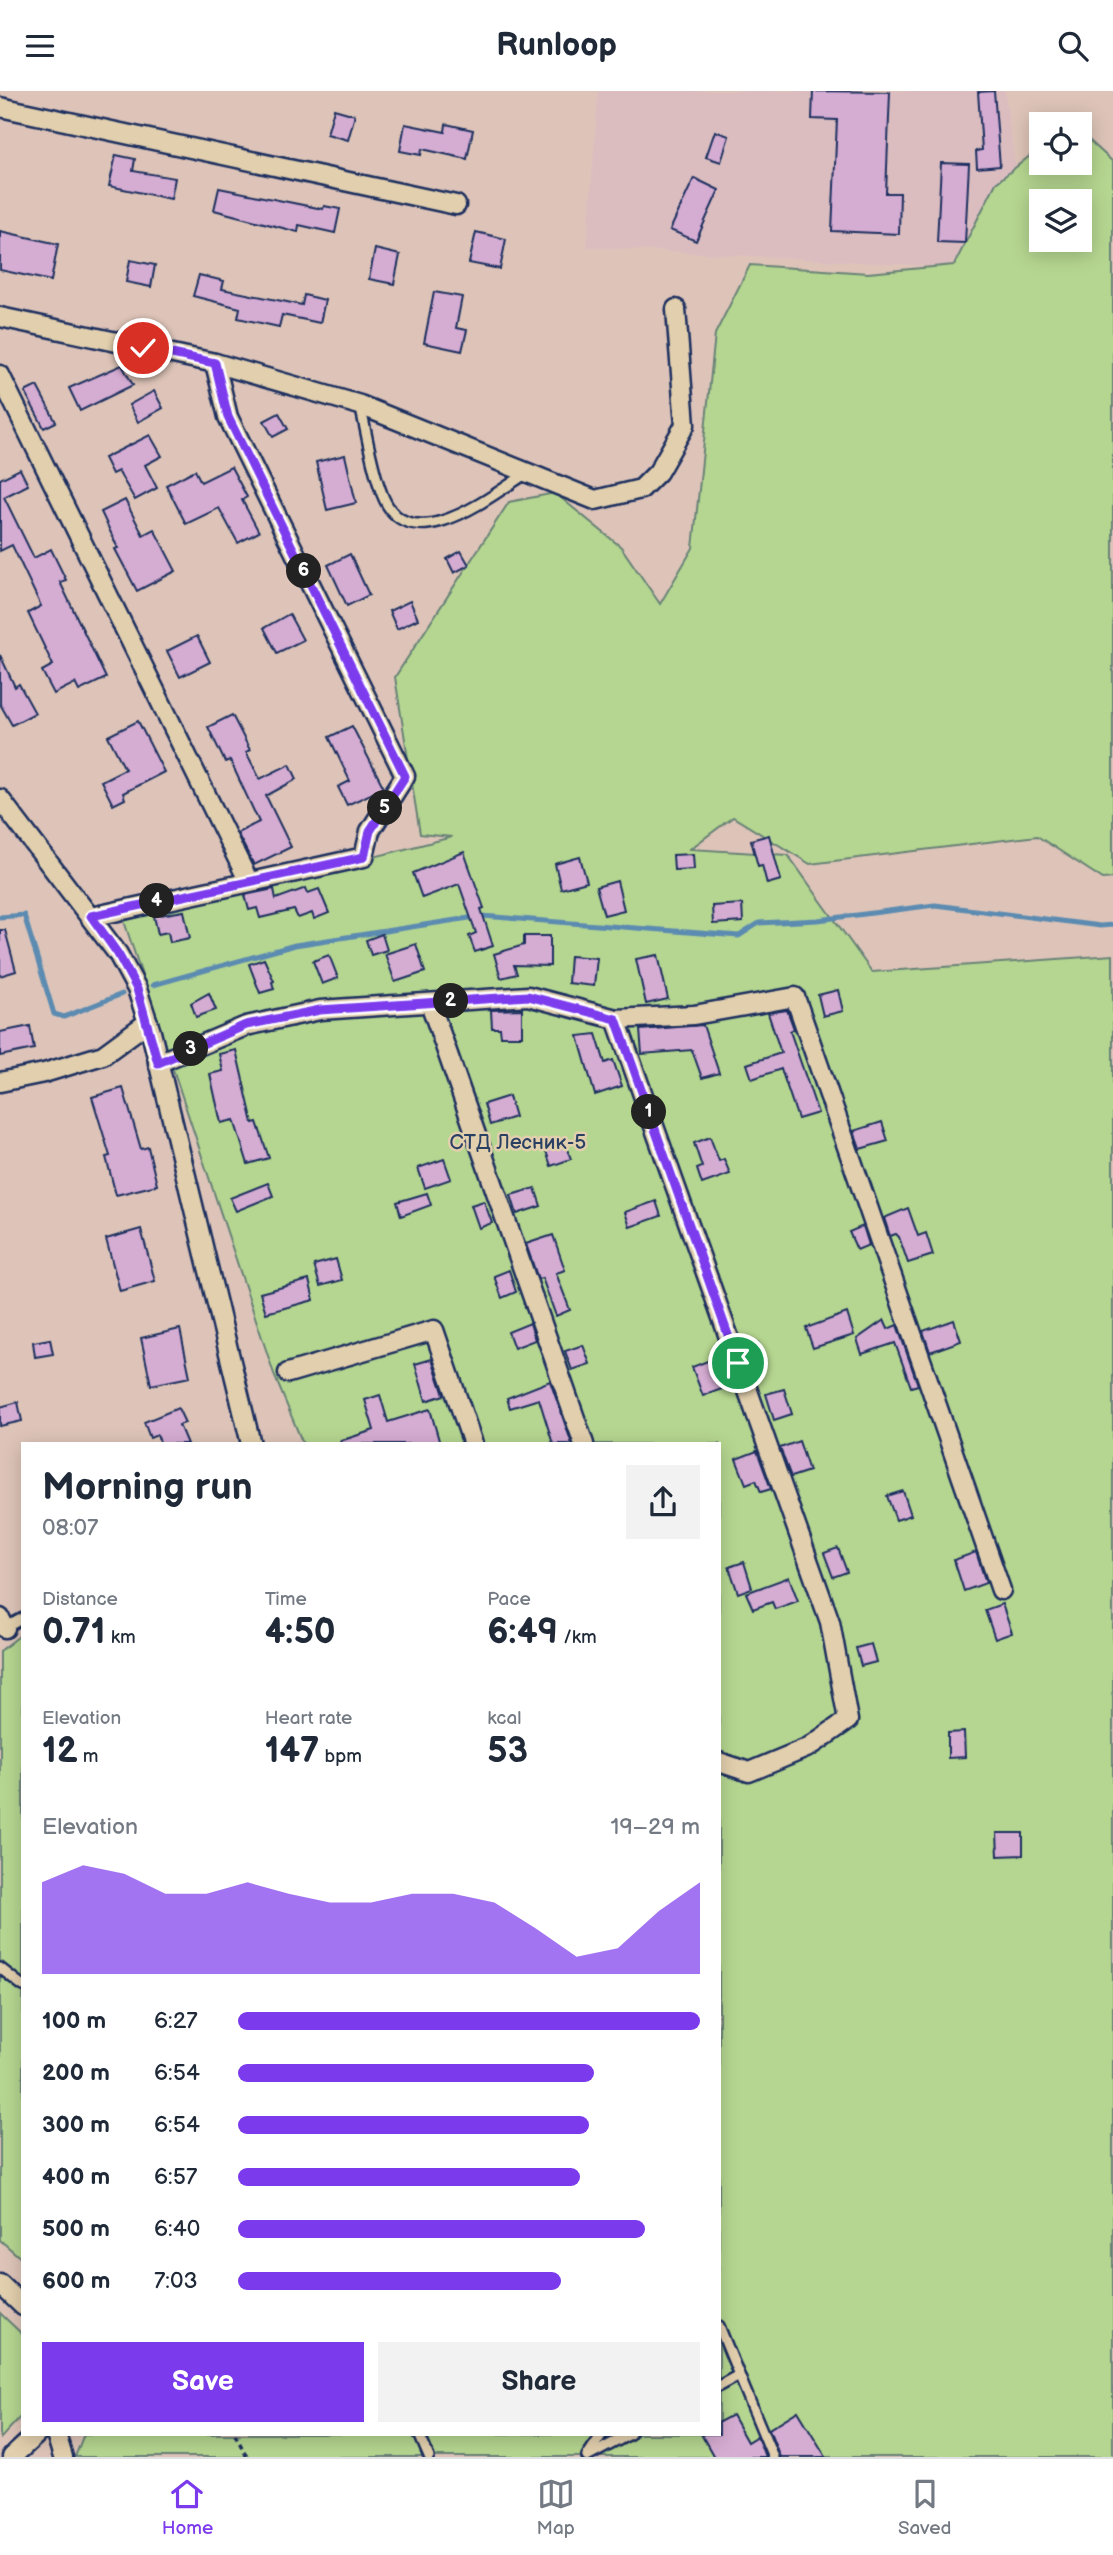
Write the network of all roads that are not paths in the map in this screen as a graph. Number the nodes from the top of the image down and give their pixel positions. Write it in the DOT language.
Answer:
graph roads {
  1 [pos="0,107"];
  2 [pos="456,205"];
  3 [pos="676,309"];
  4 [pos="0,317"];
  5 [pos="215,363"];
  6 [pos="0,375"];
  7 [pos="360,405"];
  8 [pos="528,472"];
  9 [pos="0,799"];
  10 [pos="248,880"];
  11 [pos="91,916"];
  12 [pos="429,1003"];
  13 [pos="616,1019"];
  14 [pos="148,1022"];
  15 [pos="158,1063"];
  16 [pos="0,1082"];
  17 [pos="288,1373"];
  18 [pos="251,1442"];
  19 [pos="472,1442"];
  20 [pos="583,1442"];
  21 [pos="1002,1590"];
  22 [pos="21,1619"];
  23 [pos="2,1626"];
  24 [pos="721,1763"];
  25 [pos="0,1968"];
  26 [pos="21,1984"];
  27 [pos="0,2284"];
  28 [pos="21,2304"];
  29 [pos="721,2331"];
  30 [pos="739,2375"];
  31 [pos="721,2385"];
  32 [pos="35,2436"];
  33 [pos="57,2436"];
  34 [pos="420,2436"];
  35 [pos="600,2436"];
  36 [pos="625,2436"];
  37 [pos="12,2457"];
  38 [pos="63,2457"];
  39 [pos="429,2457"];
  40 [pos="587,2457"];
  41 [pos="773,2457"];
  1 -- 2 [label="street"];
  3 -- 8 [label="street"];
  4 -- 5 [label="street"];
  5 -- 7 [label="street"];
  5 -- 10 [label="street"];
  6 -- 10 [label="street"];
  7 -- 8 [label="street"];
  7 -- 8 [label="lane"];
  9 -- 11 [label="street"];
  10 -- 11 [label="street"];
  11 -- 14 [label="street"];
  12 -- 13 [label="street"];
  12 -- 15 [label="street"];
  12 -- 20 [label="street"];
  13 -- 21 [label="street"];
  13 -- 24 [label="street"];
  14 -- 15 [label="street"];
  14 -- 16 [label="street"];
  15 -- 18 [label="street"];
  17 -- 19 [label="street"];
  22 -- 23 [label="lane"];
  25 -- 26 [label="lane"];
  27 -- 28 [label="street"];
  29 -- 30 [label="lane"];
  30 -- 31 [label="lane"];
  30 -- 41 [label="lane"];
  32 -- 37 [label="street"];
  33 -- 38 [label="street"];
  34 -- 39 [label="lane"];
  35 -- 40 [label="lane"];
  36 -- 40 [label="lane"];
}
